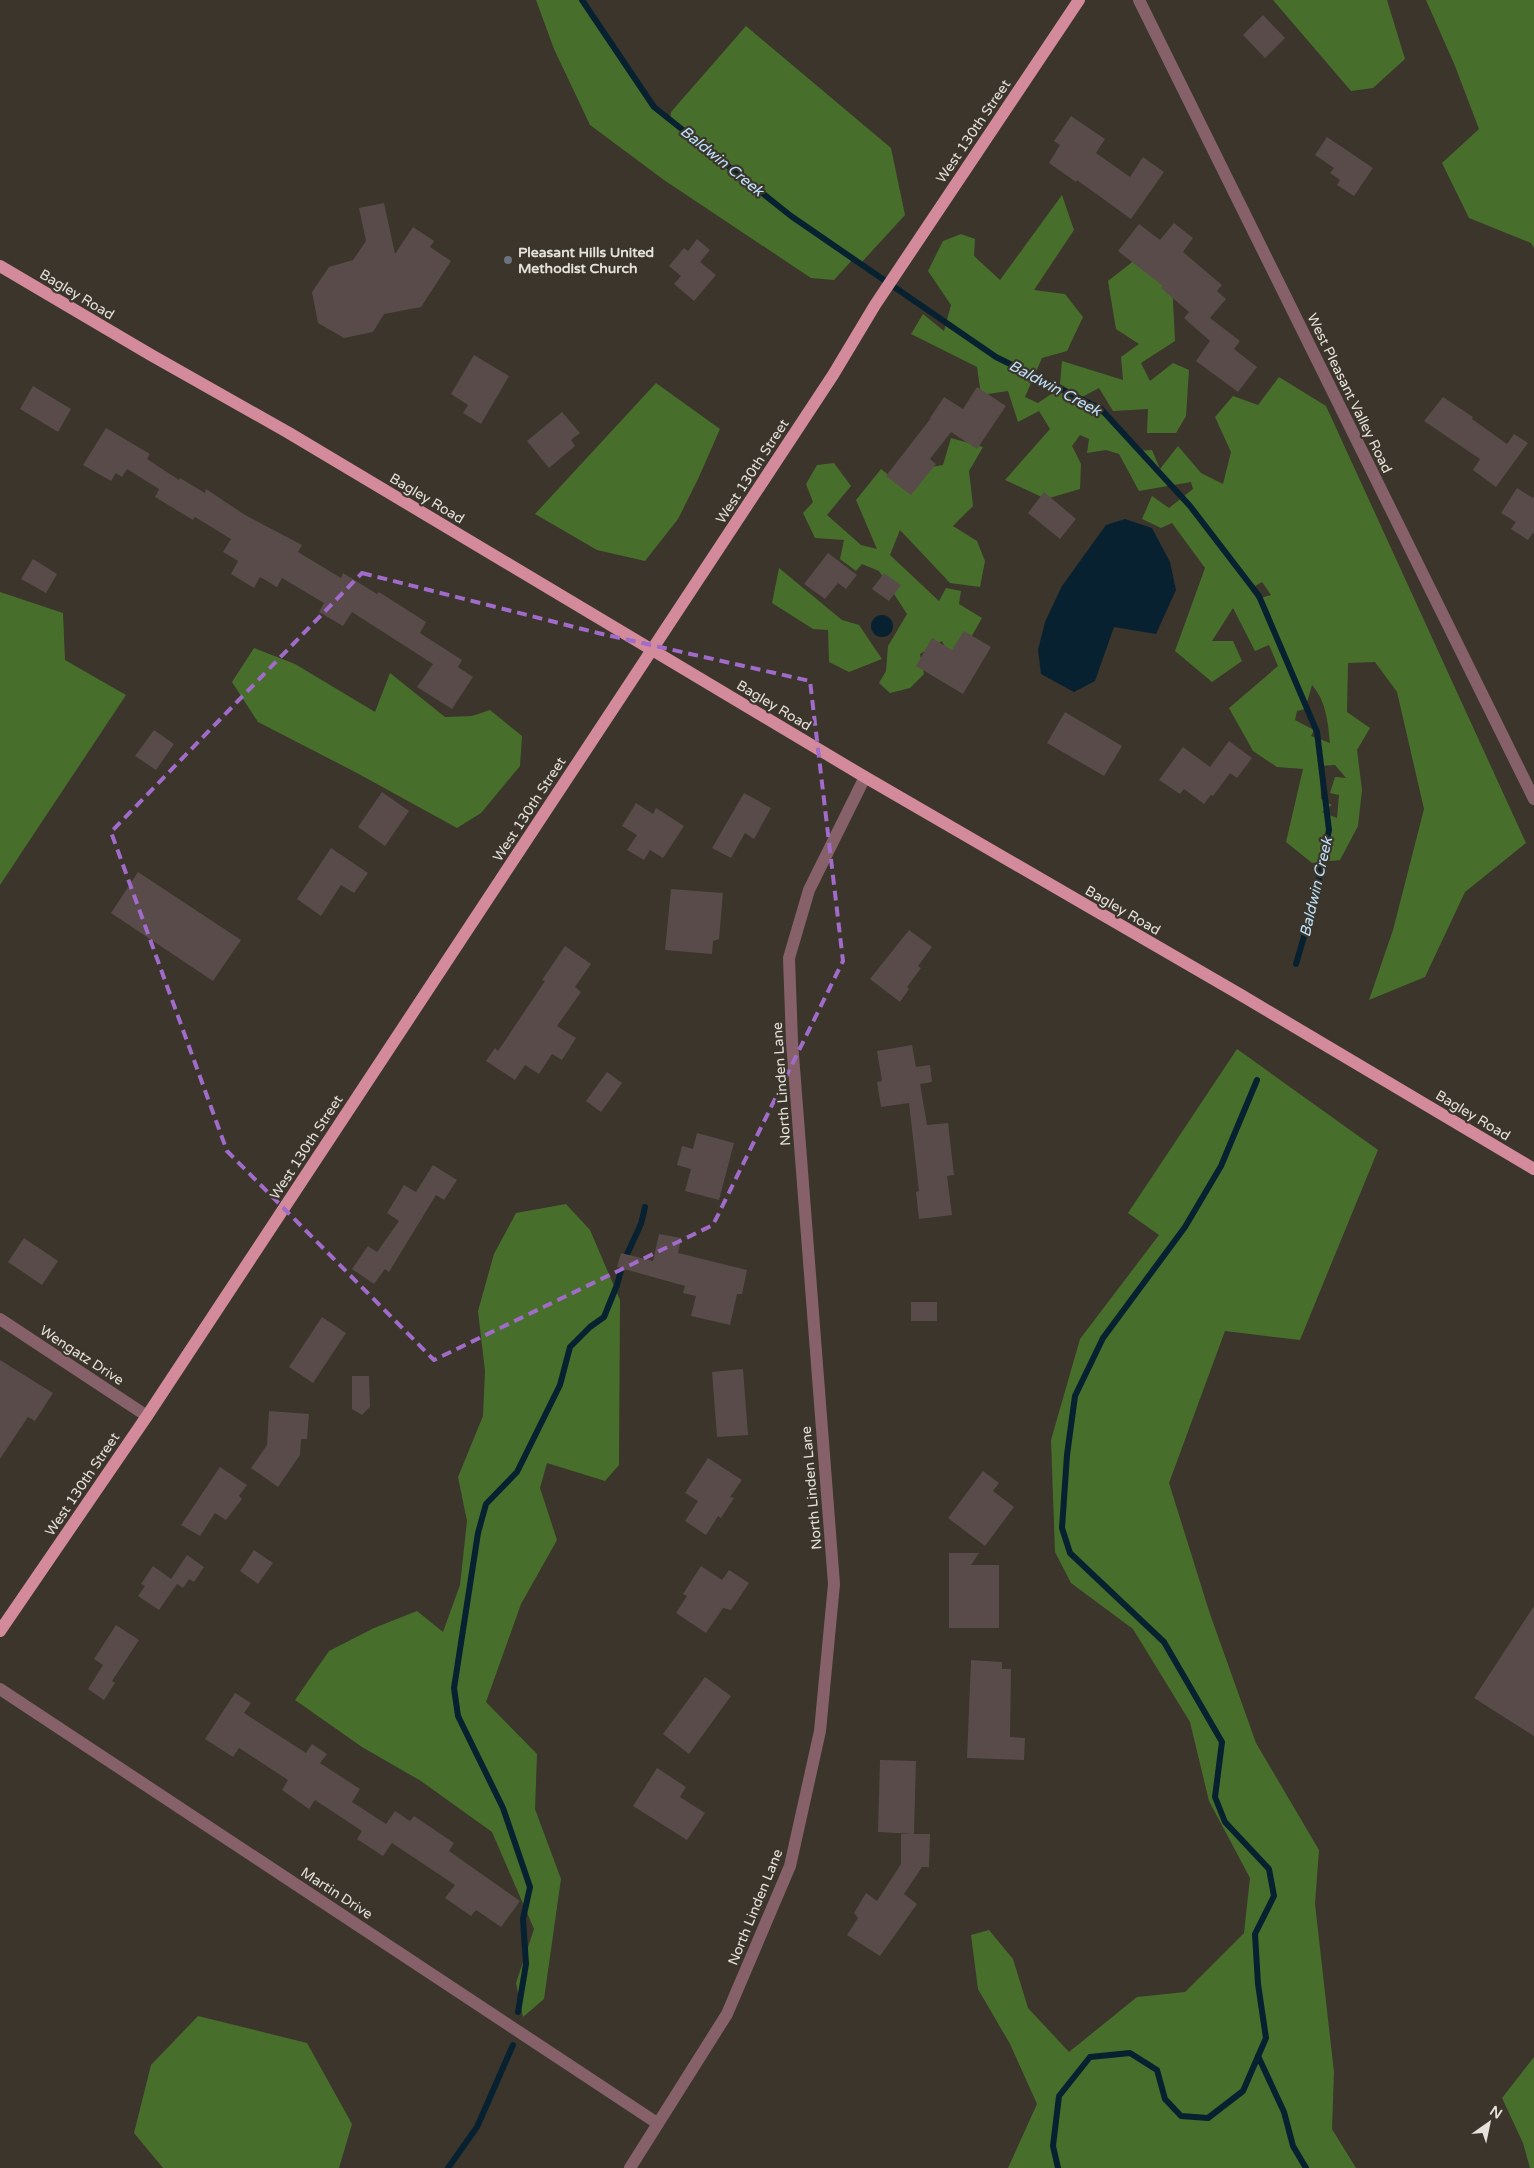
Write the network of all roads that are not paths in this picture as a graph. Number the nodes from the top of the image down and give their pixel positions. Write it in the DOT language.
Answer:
graph roads {
  1 [pos="1079,0"];
  2 [pos="1139,0"];
  3 [pos="0,266"];
  4 [pos="653,649"];
  5 [pos="865,777"];
  6 [pos="1534,799"];
  7 [pos="1534,1169"];
  8 [pos="0,1319"];
  9 [pos="147,1416"];
  10 [pos="0,1631"];
  11 [pos="0,1688"];
  12 [pos="656,2123"];
  13 [pos="630,2168"];
  1 -- 4 [label="main road, West 130th Street"];
  2 -- 6 [label="street, West Pleasant Valley Road"];
  3 -- 4 [label="main road, Bagley Road"];
  4 -- 5 [label="main road, Bagley Road"];
  4 -- 9 [label="main road, West 130th Street"];
  5 -- 7 [label="main road, Bagley Road"];
  5 -- 12 [label="street, North Linden Lane"];
  8 -- 9 [label="street, Wengatz Drive"];
  9 -- 10 [label="main road, West 130th Street"];
  11 -- 12 [label="street, Martin Drive"];
  12 -- 13 [label="street, North Linden Lane"];
}
